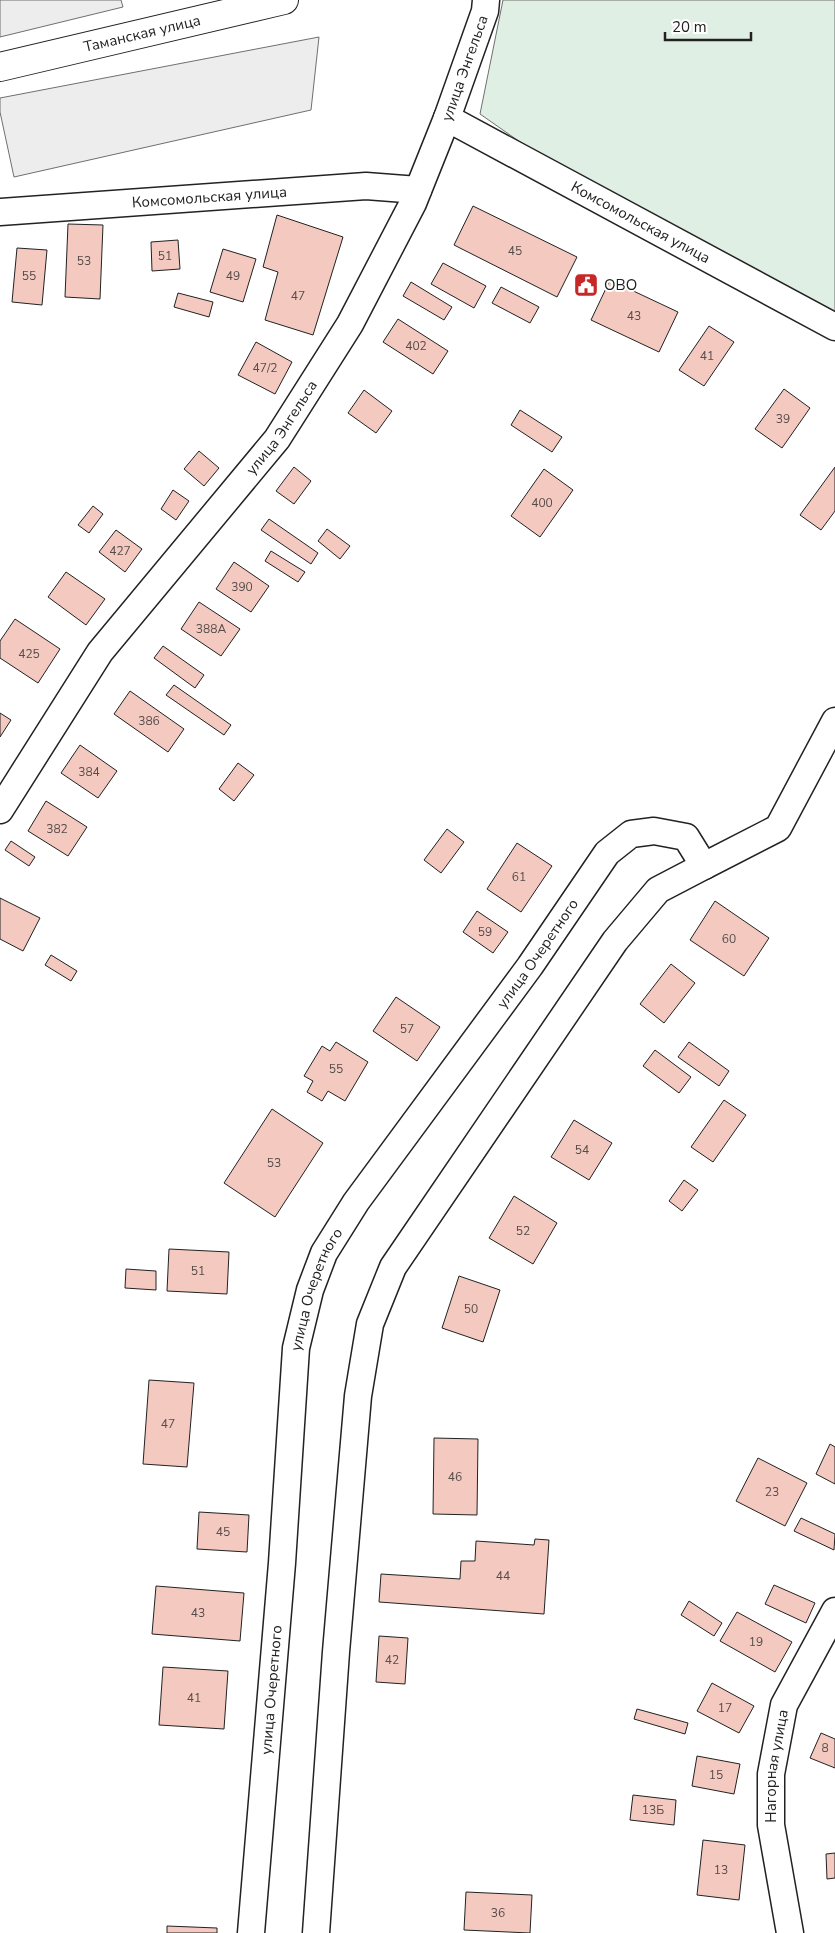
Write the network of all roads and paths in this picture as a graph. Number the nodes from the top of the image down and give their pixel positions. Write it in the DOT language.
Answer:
graph roads {
  1 [pos="284,0"];
  2 [pos="486,0"];
  3 [pos="0,67"];
  4 [pos="447,118"];
  5 [pos="418,190"];
  6 [pos="0,212"];
  7 [pos="835,327"];
  8 [pos="835,721"];
  9 [pos="0,810"];
  10 [pos="704,866"];
  11 [pos="835,1611"];
  12 [pos="251,1933"];
  13 [pos="316,1933"];
  14 [pos="790,1933"];
  1 -- 3 [label="street, Таманская улица"];
  2 -- 4 [label="street, улица Энгельса"];
  4 -- 5 [label="street, улица Энгельса"];
  4 -- 7 [label="street, Комсомольская улица"];
  5 -- 6 [label="street, Комсомольская улица"];
  5 -- 9 [label="street, улица Энгельса"];
  8 -- 10 [label="street"];
  10 -- 12 [label="street, улица Очеретного"];
  10 -- 13 [label="street"];
  11 -- 14 [label="street, Нагорная улица"];
}
